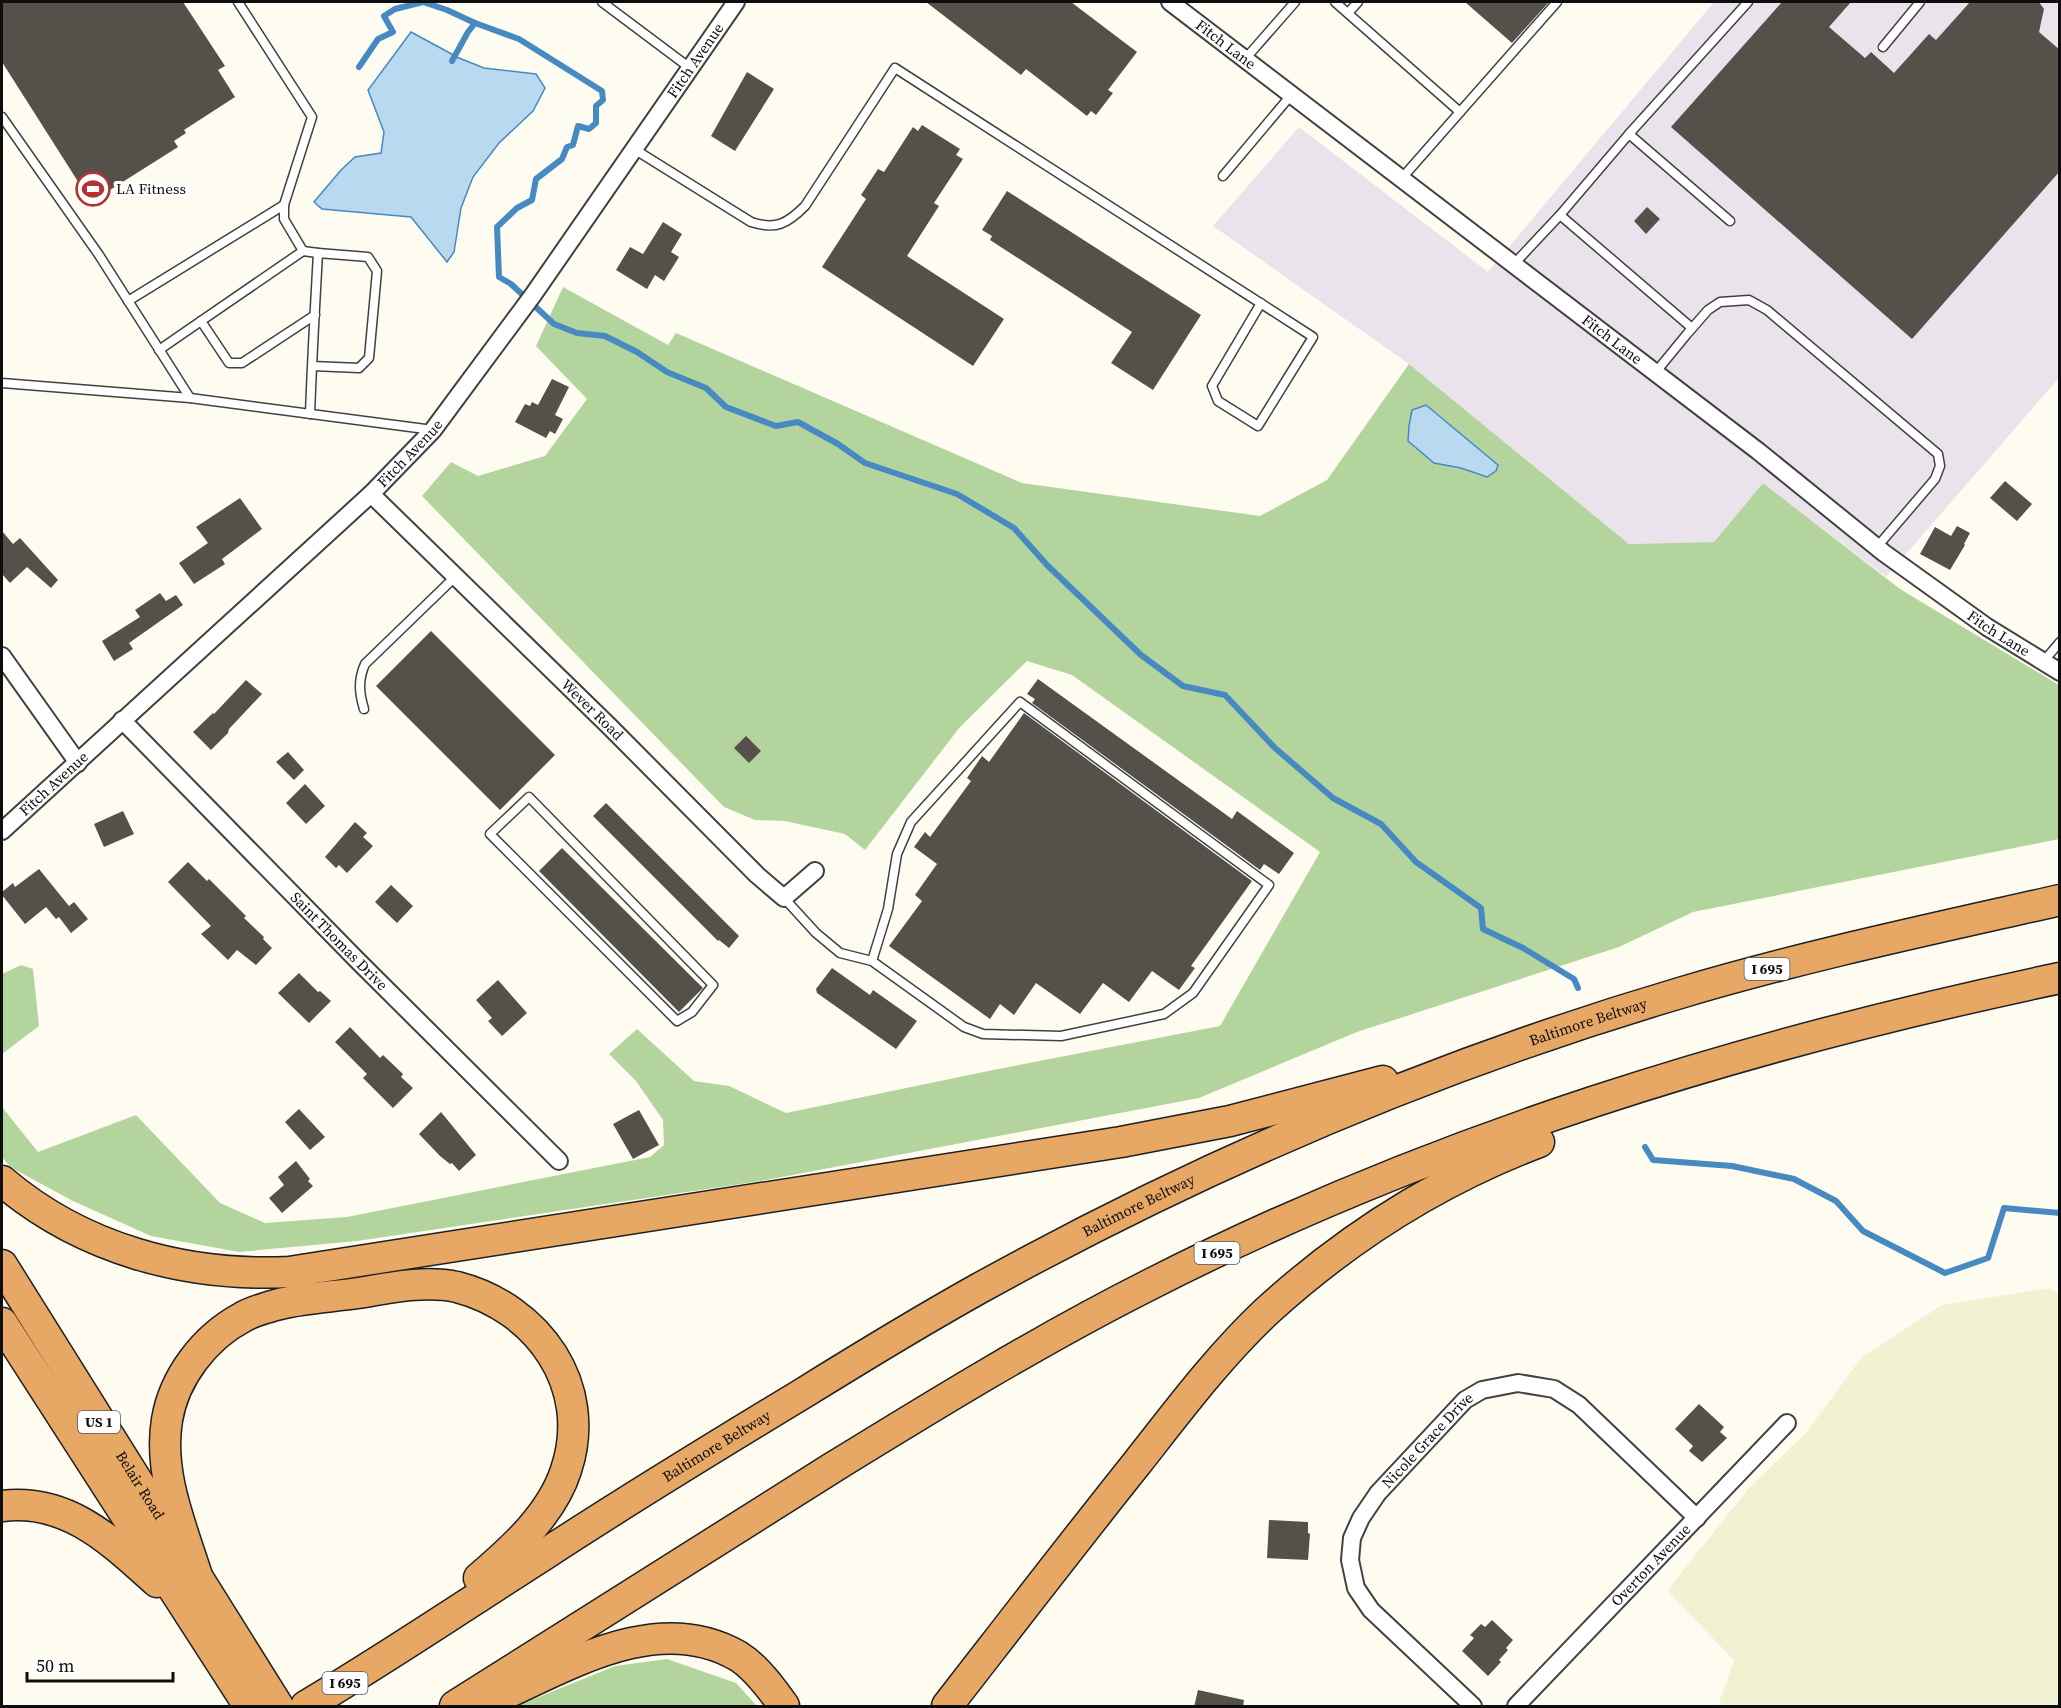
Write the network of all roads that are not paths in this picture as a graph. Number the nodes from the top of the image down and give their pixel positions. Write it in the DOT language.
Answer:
graph roads {
  1 [pos="238,2"];
  2 [pos="602,2"];
  3 [pos="736,2"];
  4 [pos="1170,2"];
  5 [pos="1295,2"];
  6 [pos="1335,2"];
  7 [pos="1358,2"];
  8 [pos="1557,2"];
  9 [pos="1748,2"];
  10 [pos="1920,2"];
  11 [pos="1348,13"];
  12 [pos="1883,47"];
  13 [pos="1246,58"];
  14 [pos="690,68"];
  15 [pos="1292,93"];
  16 [pos="1460,111"];
  17 [pos="2,117"];
  18 [pos="1629,134"];
  19 [pos="634,149"];
  20 [pos="1223,176"];
  21 [pos="1402,178"];
  22 [pos="284,205"];
  23 [pos="1560,215"];
  24 [pos="1730,221"];
  25 [pos="303,251"];
  26 [pos="318,253"];
  27 [pos="1514,264"];
  28 [pos="128,301"];
  29 [pos="1261,303"];
  30 [pos="315,315"];
  31 [pos="201,321"];
  32 [pos="1692,328"];
  33 [pos="159,350"];
  34 [pos="312,366"];
  35 [pos="1656,373"];
  36 [pos="2,383"];
  37 [pos="190,398"];
  38 [pos="310,414"];
  39 [pos="433,430"];
  40 [pos="371,494"];
  41 [pos="1877,548"];
  42 [pos="456,576"];
  43 [pos="2060,642"];
  44 [pos="2,656"];
  45 [pos="2043,662"];
  46 [pos="2060,672"];
  47 [pos="364,709"];
  48 [pos="122,720"];
  49 [pos="78,763"];
  50 [pos="2,831"];
  51 [pos="490,834"];
  52 [pos="814,871"];
  53 [pos="784,898"];
  54 [pos="2060,900"];
  55 [pos="872,962"];
  56 [pos="2060,978"];
  57 [pos="2060,983"];
  58 [pos="1480,1059"];
  59 [pos="559,1161"];
  60 [pos="2,1181"];
  61 [pos="2,1265"];
  62 [pos="2,1323"];
  63 [pos="1786,1423"];
  64 [pos="2,1506"];
  65 [pos="1697,1518"];
  66 [pos="198,1578"];
  67 [pos="187,1609"];
  68 [pos="385,1659"];
  69 [pos="247,1688"];
  70 [pos="278,1707"];
  71 [pos="306,1707"];
  72 [pos="455,1707"];
  73 [pos="478,1707"];
  74 [pos="784,1707"];
  75 [pos="947,1707"];
  76 [pos="1473,1707"];
  77 [pos="1516,1707"];
  1 -- 22 [label="lane"];
  2 -- 14 [label="lane"];
  3 -- 14 [label="street, Fitch Avenue"];
  4 -- 13 [label="street, Fitch Lane"];
  5 -- 13 [label="lane"];
  6 -- 11 [label="lane"];
  7 -- 11 [label="lane"];
  8 -- 16 [label="lane"];
  9 -- 18 [label="lane"];
  10 -- 12 [label="lane"];
  11 -- 16 [label="lane"];
  13 -- 15 [label="street, Fitch Lane"];
  14 -- 19 [label="street, Fitch Avenue"];
  15 -- 20 [label="lane"];
  15 -- 21 [label="street, Fitch Lane"];
  16 -- 21 [label="lane"];
  17 -- 28 [label="lane"];
  18 -- 23 [label="lane"];
  18 -- 24 [label="lane"];
  19 -- 29 [label="lane"];
  19 -- 39 [label="street, Fitch Avenue"];
  21 -- 27 [label="street, Fitch Lane"];
  22 -- 25 [label="lane"];
  22 -- 28 [label="lane"];
  23 -- 27 [label="lane"];
  23 -- 32 [label="lane"];
  25 -- 26 [label="lane"];
  25 -- 31 [label="lane"];
  26 -- 30 [label="lane"];
  26 -- 34 [label="lane"];
  27 -- 35 [label="street, Fitch Lane"];
  28 -- 33 [label="lane"];
  29 -- 29 [label="lane"];
  30 -- 31 [label="lane"];
  30 -- 34 [label="lane"];
  31 -- 33 [label="lane"];
  32 -- 35 [label="lane"];
  32 -- 41 [label="lane"];
  33 -- 37 [label="lane"];
  34 -- 38 [label="lane"];
  35 -- 41 [label="street, Fitch Lane"];
  36 -- 37 [label="lane"];
  37 -- 38 [label="lane"];
  38 -- 39 [label="lane"];
  39 -- 40 [label="street, Fitch Avenue"];
  40 -- 42 [label="street, Wever Road"];
  40 -- 48 [label="street, Fitch Avenue"];
  41 -- 45 [label="street, Fitch Lane"];
  42 -- 47 [label="lane"];
  42 -- 53 [label="street, Wever Road"];
  43 -- 45 [label="lane"];
  44 -- 49 [label="street"];
  45 -- 46 [label="street, Fitch Lane"];
  48 -- 49 [label="street, Fitch Avenue"];
  48 -- 59 [label="street, Saint Thomas Drive"];
  49 -- 50 [label="street, Fitch Avenue"];
  51 -- 51 [label="lane"];
  52 -- 53 [label="street"];
  53 -- 55 [label="lane"];
  54 -- 58 [label="highway, Baltimore Beltway / I 695"];
  55 -- 55 [label="lane"];
  56 -- 72 [label="highway, I 695"];
  57 -- 75 [label="highway"];
  58 -- 60 [label="highway"];
  58 -- 68 [label="highway, Baltimore Beltway / I 695"];
  61 -- 66 [label="highway, Belair Road / US 1"];
  62 -- 67 [label="highway, Belair Road / US 1"];
  63 -- 65 [label="street, Overton Avenue"];
  64 -- 67 [label="highway"];
  65 -- 76 [label="street, Nicole Grace Drive"];
  65 -- 77 [label="street, Overton Avenue"];
  66 -- 68 [label="highway"];
  66 -- 69 [label="highway, Belair Road / US 1"];
  67 -- 69 [label="highway, Belair Road / US 1"];
  68 -- 71 [label="highway, Baltimore Beltway / I 695"];
  69 -- 70 [label="highway, Belair Road / US 1"];
  73 -- 74 [label="highway"];
}
